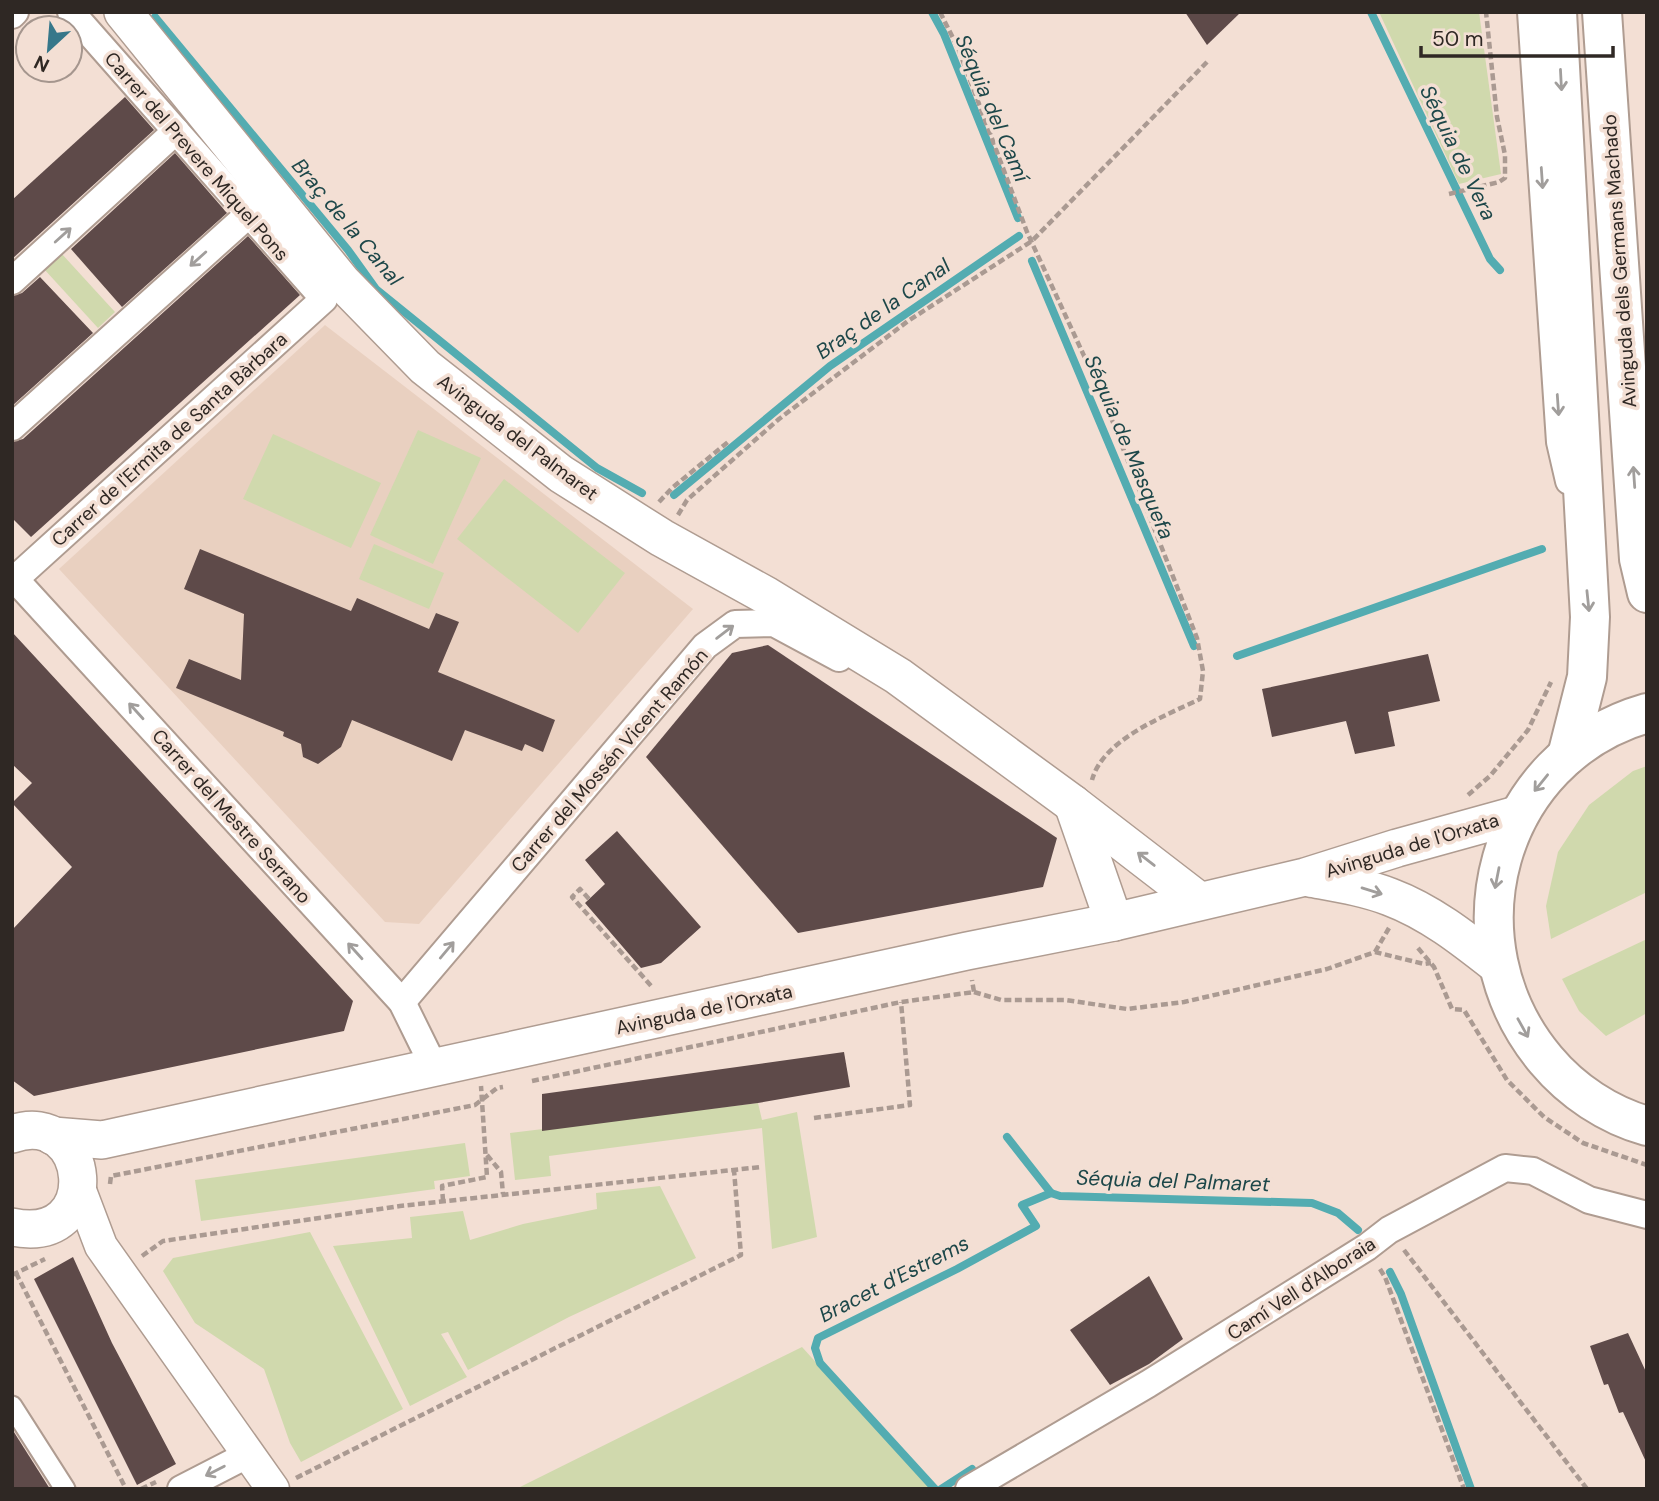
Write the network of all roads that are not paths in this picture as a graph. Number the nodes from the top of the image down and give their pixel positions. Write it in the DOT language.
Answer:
graph roads {
  1 [pos="71,12"];
  2 [pos="123,12"];
  3 [pos="1531,12"];
  4 [pos="1557,12"];
  5 [pos="1602,12"];
  6 [pos="176,131"];
  7 [pos="249,214"];
  8 [pos="12,281"];
  9 [pos="324,299"];
  10 [pos="12,427"];
  11 [pos="1587,561"];
  12 [pos="13,577"];
  13 [pos="1647,593"];
  14 [pos="898,676"];
  15 [pos="1647,713"];
  16 [pos="1567,756"];
  17 [pos="1073,804"];
  18 [pos="1520,814"];
  19 [pos="1305,877"];
  20 [pos="1199,901"];
  21 [pos="1114,922"];
  22 [pos="1497,965"];
  23 [pos="402,1002"];
  24 [pos="434,1067"];
  25 [pos="1647,1126"];
  26 [pos="12,1133"];
  27 [pos="53,1136"];
  28 [pos="102,1140"];
  29 [pos="89,1182"];
  30 [pos="1647,1215"];
  31 [pos="35,1237"];
  32 [pos="101,1246"];
  33 [pos="12,1406"];
  34 [pos="249,1454"];
  35 [pos="282,1485"];
  36 [pos="65,1489"];
  37 [pos="181,1489"];
  38 [pos="969,1489"];
  1 -- 6 [label="street, Carrer del Prevere Miquel Pons"];
  2 -- 14 [label="main road, Avinguda del Palmaret"];
  3 -- 11 [label="street, one-way"];
  4 -- 11 [label="main road, one-way"];
  13 -- 5 [label="main road, Avinguda dels Germans Machado, one-way"];
  6 -- 7 [label="street, Carrer del Prevere Miquel Pons"];
  8 -- 6 [label="street, one-way"];
  7 -- 9 [label="street, Carrer del Prevere Miquel Pons"];
  7 -- 10 [label="street, one-way"];
  9 -- 12 [label="street, Carrer de l'Ermita de Santa Bàrbara"];
  11 -- 16 [label="main road, one-way"];
  23 -- 12 [label="street, Carrer del Mestre Serrano, one-way"];
  14 -- 17 [label="main road, Avinguda del Palmaret"];
  23 -- 14 [label="street, Carrer del Mossén Vicent Ramón, one-way"];
  15 -- 16 [label="main road"];
  16 -- 18 [label="main road, one-way"];
  20 -- 17 [label="main road, Avinguda del Palmaret, one-way"];
  17 -- 21 [label="main road"];
  18 -- 19 [label="main road, Avinguda de l'Orxata"];
  18 -- 22 [label="main road, one-way"];
  19 -- 20 [label="main road, Avinguda de l'Orxata"];
  19 -- 22 [label="main road, Avinguda de l'Orxata, one-way"];
  20 -- 21 [label="main road, Avinguda de l'Orxata"];
  21 -- 24 [label="main road, Avinguda de l'Orxata"];
  22 -- 25 [label="main road, one-way"];
  23 -- 24 [label="street, Carrer del Mestre Serrano"];
  24 -- 28 [label="main road, Avinguda de l'Orxata"];
  26 -- 27 [label="main road, Avinguda de l'Orxata"];
  27 -- 28 [label="main road, Avinguda de l'Orxata"];
  27 -- 29 [label="main road"];
  28 -- 29 [label="main road"];
  29 -- 31 [label="main road"];
  29 -- 32 [label="street"];
  30 -- 38 [label="street, Camí Vell d'Alboraia"];
  31 -- 32 [label="street"];
  32 -- 34 [label="street"];
  33 -- 36 [label="street"];
  34 -- 35 [label="street"];
  34 -- 37 [label="street, one-way"];
}
